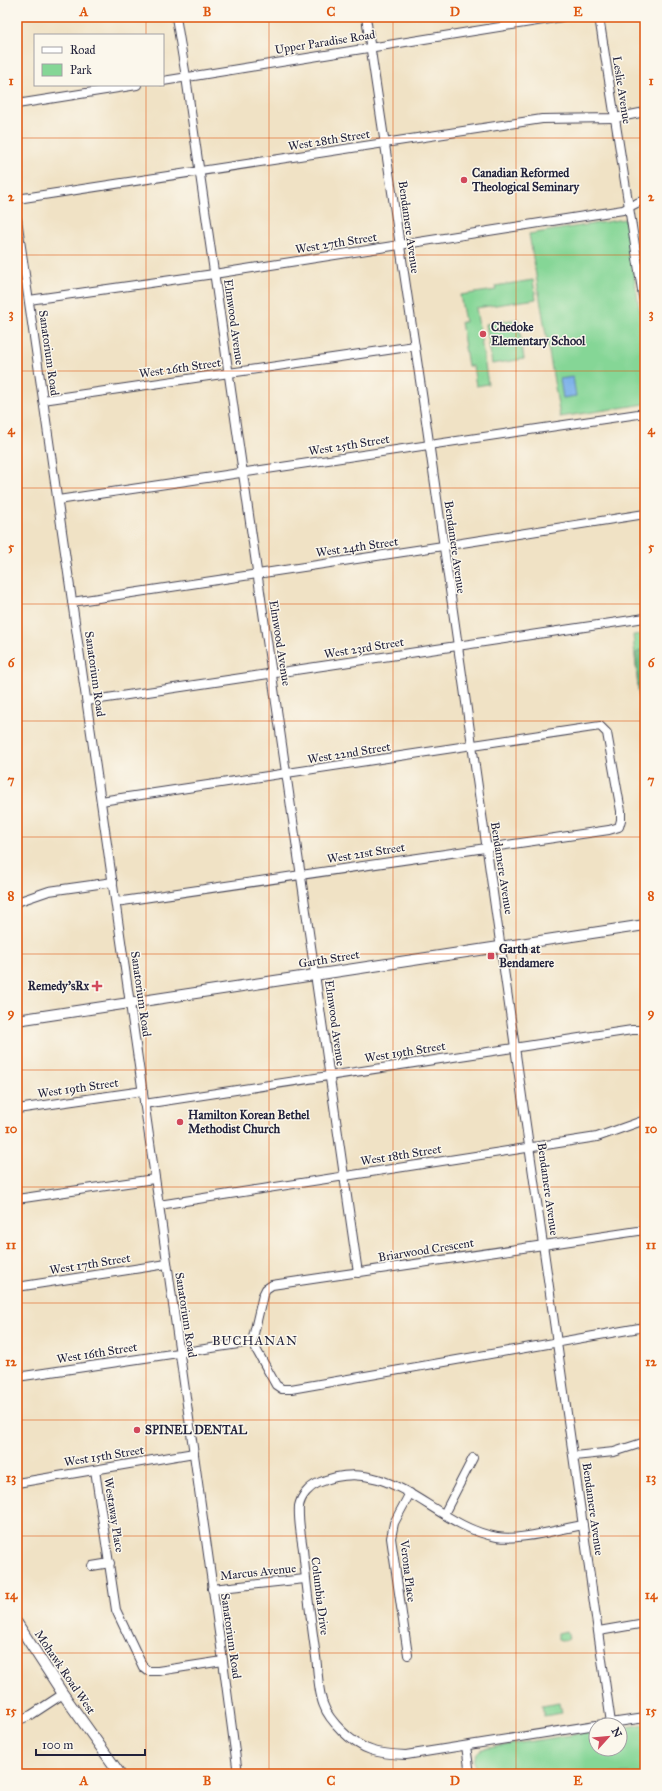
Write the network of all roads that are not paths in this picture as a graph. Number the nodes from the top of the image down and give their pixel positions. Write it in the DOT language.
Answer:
graph roads {
  1 [pos="176,17"];
  2 [pos="366,17"];
  3 [pos="562,17"];
  4 [pos="599,17"];
  5 [pos="370,47"];
  6 [pos="186,77"];
  7 [pos="164,81"];
  8 [pos="131,86"];
  9 [pos="17,104"];
  10 [pos="645,112"];
  11 [pos="615,118"];
  12 [pos="385,144"];
  13 [pos="200,172"];
  14 [pos="17,199"];
  15 [pos="645,201"];
  16 [pos="628,207"];
  17 [pos="17,219"];
  18 [pos="399,245"];
  19 [pos="214,274"];
  20 [pos="29,300"];
  21 [pos="645,309"];
  22 [pos="415,346"];
  23 [pos="229,373"];
  24 [pos="43,400"];
  25 [pos="645,413"];
  26 [pos="429,445"];
  27 [pos="244,473"];
  28 [pos="58,500"];
  29 [pos="645,514"];
  30 [pos="443,546"];
  31 [pos="257,573"];
  32 [pos="72,602"];
  33 [pos="645,618"];
  34 [pos="458,646"];
  35 [pos="272,674"];
  36 [pos="87,701"];
  37 [pos="472,746"];
  38 [pos="287,774"];
  39 [pos="101,802"];
  40 [pos="619,827"];
  41 [pos="487,847"];
  42 [pos="302,875"];
  43 [pos="113,882"];
  44 [pos="17,902"];
  45 [pos="116,902"];
  46 [pos="645,925"];
  47 [pos="502,947"];
  48 [pos="316,974"];
  49 [pos="130,1003"];
  50 [pos="17,1020"];
  51 [pos="645,1030"];
  52 [pos="516,1047"];
  53 [pos="330,1076"];
  54 [pos="143,1091"];
  55 [pos="144,1104"];
  56 [pos="17,1109"];
  57 [pos="645,1120"];
  58 [pos="530,1148"];
  59 [pos="345,1176"];
  60 [pos="154,1179"];
  61 [pos="17,1199"];
  62 [pos="159,1205"];
  63 [pos="645,1230"];
  64 [pos="544,1244"];
  65 [pos="167,1264"];
  66 [pos="358,1273"];
  67 [pos="17,1287"];
  68 [pos="645,1326"];
  69 [pos="252,1342"];
  70 [pos="557,1342"];
  71 [pos="180,1352"];
  72 [pos="17,1377"];
  73 [pos="645,1442"];
  74 [pos="194,1453"];
  75 [pos="574,1456"];
  76 [pos="473,1458"];
  77 [pos="95,1470"];
  78 [pos="17,1483"];
  79 [pos="410,1493"];
  80 [pos="444,1514"];
  81 [pos="582,1525"];
  82 [pos="110,1563"];
  83 [pos="92,1566"];
  84 [pos="305,1579"];
  85 [pos="212,1589"];
  86 [pos="17,1623"];
  87 [pos="645,1623"];
  88 [pos="599,1631"];
  89 [pos="408,1655"];
  90 [pos="223,1661"];
  91 [pos="63,1694"];
  92 [pos="610,1717"];
  93 [pos="645,1718"];
  94 [pos="628,1720"];
  95 [pos="17,1721"];
  96 [pos="588,1726"];
  97 [pos="466,1746"];
  98 [pos="120,1774"];
  99 [pos="238,1774"];
  100 [pos="470,1774"];
  1 -- 6 [label="street, Elmwood Avenue"];
  2 -- 5 [label="street, Bendamere Avenue"];
  3 -- 5 [label="street, Upper Paradise Road"];
  4 -- 11 [label="street, Leslie Avenue"];
  5 -- 6 [label="street, Upper Paradise Road"];
  5 -- 12 [label="street, Bendamere Avenue"];
  6 -- 7 [label="street, Upper Paradise Road"];
  6 -- 13 [label="street, Elmwood Avenue"];
  8 -- 9 [label="street"];
  10 -- 11 [label="street, West 28th Street"];
  11 -- 12 [label="street, West 28th Street"];
  11 -- 16 [label="street, Leslie Avenue"];
  12 -- 13 [label="street, West 28th Street"];
  12 -- 18 [label="street, Bendamere Avenue"];
  13 -- 14 [label="street, West 28th Street"];
  13 -- 19 [label="street, Elmwood Avenue"];
  15 -- 16 [label="street, West 27th Street"];
  16 -- 18 [label="street, West 27th Street"];
  16 -- 21 [label="street, Leslie Avenue"];
  17 -- 20 [label="street, Sanatorium Road"];
  18 -- 19 [label="street, West 27th Street"];
  18 -- 22 [label="street, Bendamere Avenue"];
  19 -- 20 [label="street, West 27th Street"];
  19 -- 23 [label="street, Elmwood Avenue"];
  20 -- 24 [label="street, Sanatorium Road"];
  22 -- 23 [label="street, West 26th Street"];
  22 -- 26 [label="street, Bendamere Avenue"];
  23 -- 24 [label="street, West 26th Street"];
  23 -- 27 [label="street, Elmwood Avenue"];
  24 -- 28 [label="street, Sanatorium Road"];
  25 -- 26 [label="street, West 25th Street"];
  26 -- 27 [label="street, West 25th Street"];
  26 -- 30 [label="street, Bendamere Avenue"];
  27 -- 28 [label="street, West 25th Street"];
  27 -- 31 [label="street, Elmwood Avenue"];
  28 -- 32 [label="street, Sanatorium Road"];
  29 -- 30 [label="street, West 24th Street"];
  30 -- 31 [label="street, West 24th Street"];
  30 -- 34 [label="street, Bendamere Avenue"];
  31 -- 32 [label="street, West 24th Street"];
  31 -- 35 [label="street, Elmwood Avenue"];
  32 -- 36 [label="street, Sanatorium Road"];
  33 -- 34 [label="street, West 23rd Street"];
  34 -- 35 [label="street, West 23rd Street"];
  34 -- 37 [label="street, Bendamere Avenue"];
  35 -- 36 [label="street, West 23rd Street"];
  35 -- 38 [label="street, Elmwood Avenue"];
  36 -- 39 [label="street, Sanatorium Road"];
  37 -- 38 [label="street, West 22nd Street"];
  37 -- 40 [label="street, West 22nd Street"];
  37 -- 41 [label="street, Bendamere Avenue"];
  38 -- 39 [label="street, West 22nd Street"];
  38 -- 42 [label="street, Elmwood Avenue"];
  39 -- 43 [label="street, Sanatorium Road"];
  40 -- 41 [label="street, West 21st Street"];
  41 -- 42 [label="street, West 21st Street"];
  41 -- 47 [label="street, Bendamere Avenue"];
  42 -- 45 [label="street, West 21st Street"];
  42 -- 48 [label="street, Elmwood Avenue"];
  43 -- 44 [label="street"];
  43 -- 45 [label="street, Sanatorium Road"];
  45 -- 49 [label="street, Sanatorium Road"];
  46 -- 47 [label="main road, Garth Street"];
  47 -- 48 [label="main road, Garth Street"];
  47 -- 52 [label="street, Bendamere Avenue"];
  48 -- 49 [label="main road, Garth Street"];
  48 -- 53 [label="street, Elmwood Avenue"];
  49 -- 50 [label="main road, Garth Street"];
  49 -- 54 [label="street, Sanatorium Road"];
  51 -- 52 [label="street, West 19th Street"];
  52 -- 53 [label="street, West 19th Street"];
  52 -- 58 [label="street, Bendamere Avenue"];
  53 -- 55 [label="street, West 19th Street"];
  53 -- 59 [label="street, Elmwood Avenue"];
  54 -- 55 [label="street, Sanatorium Road"];
  54 -- 56 [label="street, West 19th Street"];
  55 -- 60 [label="street, Sanatorium Road"];
  57 -- 58 [label="street, West 18th Street"];
  58 -- 59 [label="street, West 18th Street"];
  58 -- 64 [label="street, Bendamere Avenue"];
  59 -- 62 [label="street, West 18th Street"];
  59 -- 66 [label="street, Elmwood Avenue"];
  60 -- 61 [label="street"];
  60 -- 62 [label="street, Sanatorium Road"];
  62 -- 65 [label="street, Sanatorium Road"];
  63 -- 64 [label="street, Briarwood Crescent"];
  64 -- 66 [label="street, Briarwood Crescent"];
  64 -- 70 [label="street, Bendamere Avenue"];
  65 -- 67 [label="street, West 17th Street"];
  65 -- 71 [label="street, Sanatorium Road"];
  66 -- 69 [label="street, Briarwood Crescent"];
  68 -- 70 [label="street"];
  69 -- 70 [label="street"];
  69 -- 71 [label="street"];
  70 -- 75 [label="street, Bendamere Avenue"];
  71 -- 72 [label="street, West 16th Street"];
  71 -- 74 [label="street, Sanatorium Road"];
  73 -- 75 [label="street"];
  74 -- 77 [label="street, West 15th Street"];
  74 -- 85 [label="street, Sanatorium Road"];
  75 -- 81 [label="street, Bendamere Avenue"];
  76 -- 80 [label="street"];
  77 -- 78 [label="street, West 15th Street"];
  77 -- 82 [label="street, Westaway Place"];
  79 -- 80 [label="street, Columbia Drive"];
  79 -- 84 [label="street, Columbia Drive"];
  79 -- 89 [label="street, Verona Place"];
  80 -- 81 [label="street, Columbia Drive"];
  81 -- 88 [label="street, Bendamere Avenue"];
  82 -- 83 [label="street, Westaway Place"];
  82 -- 90 [label="street, Westaway Place"];
  84 -- 85 [label="street, Marcus Avenue"];
  84 -- 97 [label="street, Columbia Drive"];
  85 -- 90 [label="street, Sanatorium Road"];
  86 -- 91 [label="main road, Mohawk Road West"];
  87 -- 88 [label="street"];
  88 -- 92 [label="street, Bendamere Avenue"];
  90 -- 99 [label="street, Sanatorium Road"];
  91 -- 95 [label="street"];
  91 -- 98 [label="main road, Mohawk Road West"];
  93 -- 94 [label="street, Columbia Drive"];
  96 -- 97 [label="street, Columbia Drive"];
  97 -- 100 [label="street"];
}
